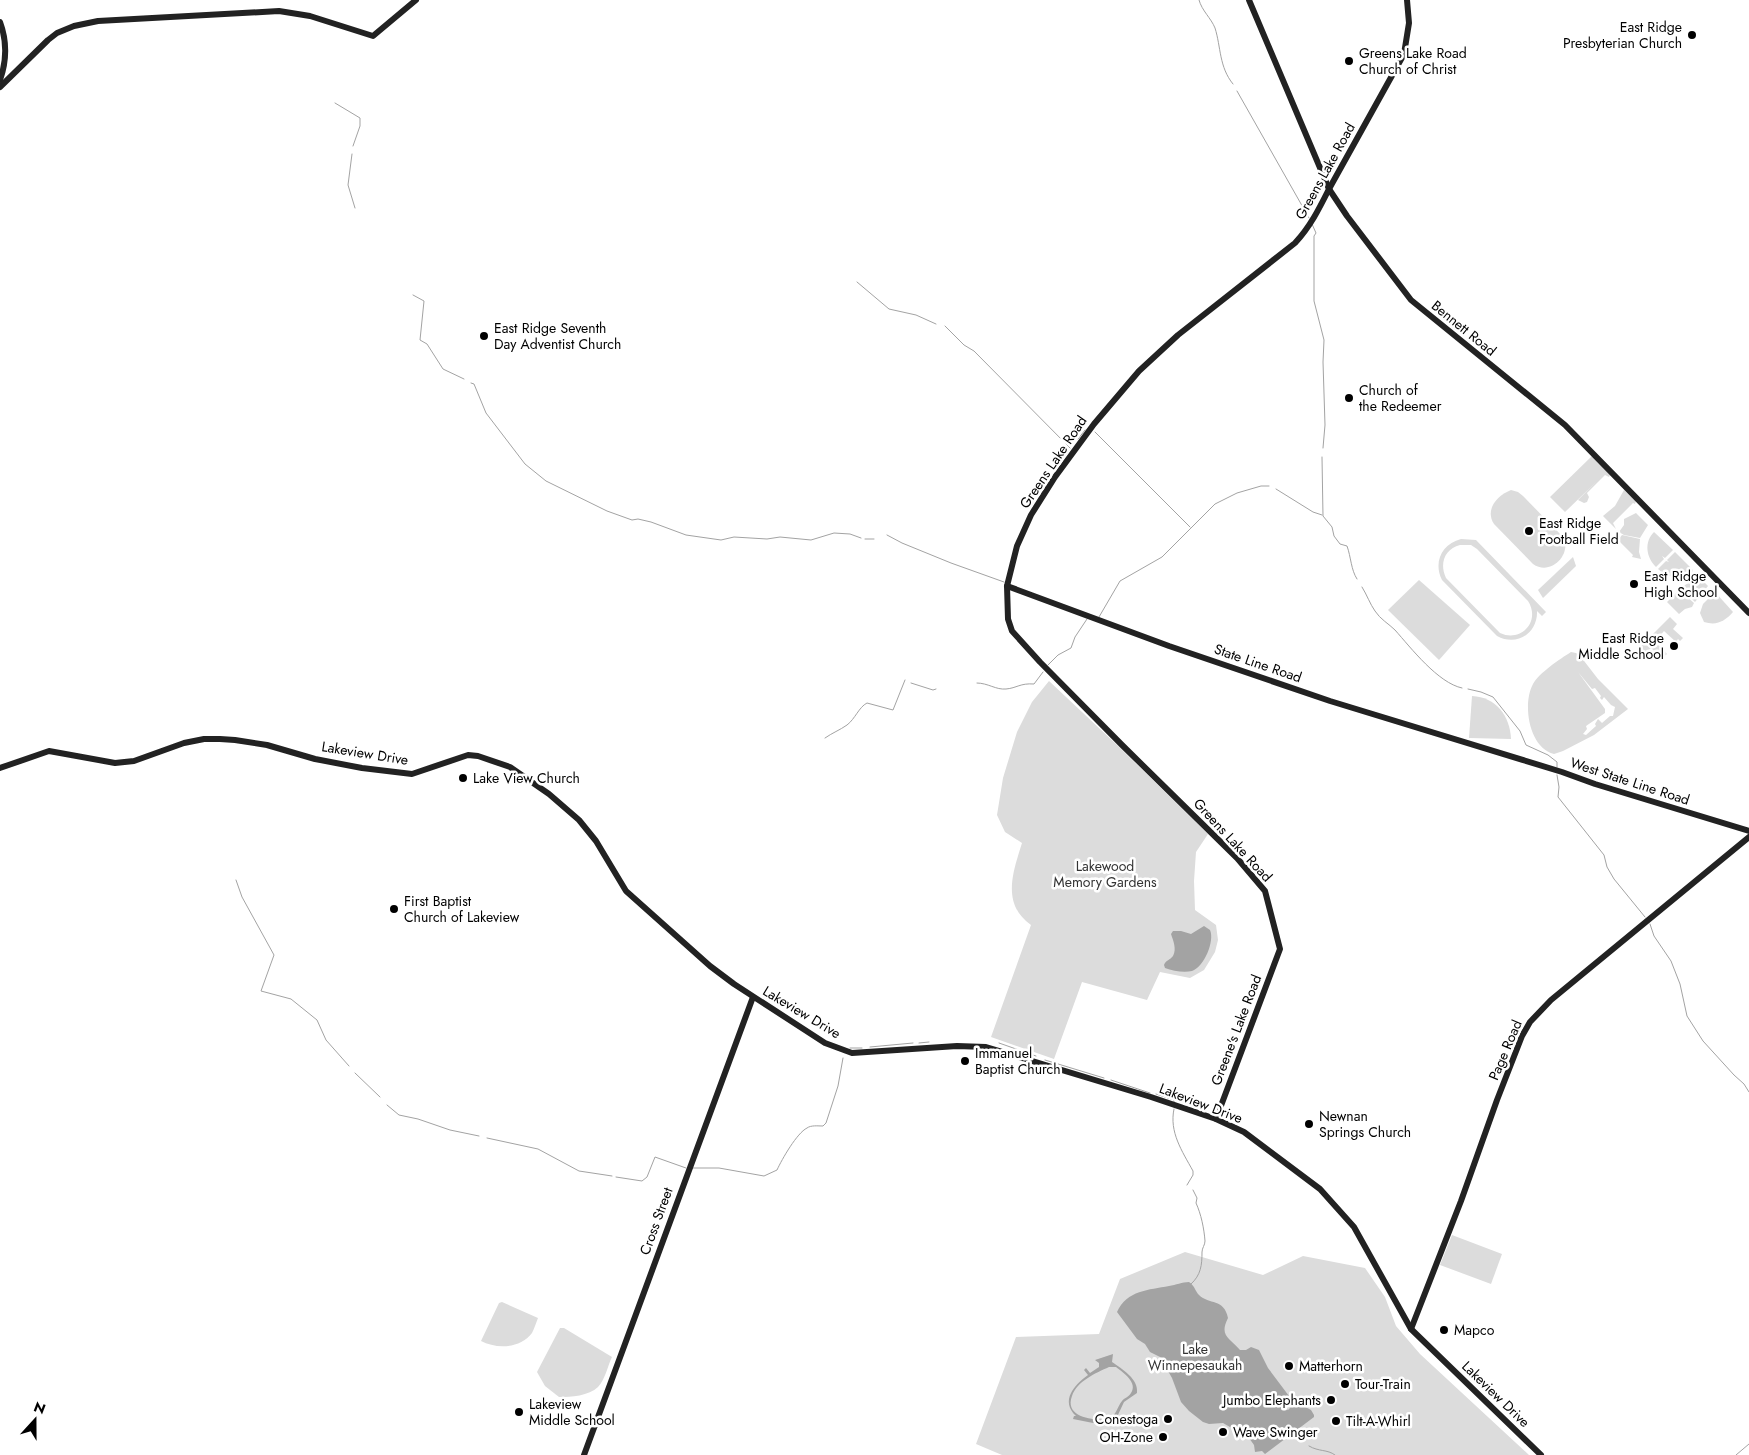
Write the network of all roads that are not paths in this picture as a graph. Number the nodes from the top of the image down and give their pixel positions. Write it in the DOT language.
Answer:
graph roads {
  1 [pos="416,0"];
  2 [pos="1249,0"];
  3 [pos="1408,0"];
  4 [pos="0,22"];
  5 [pos="0,80"];
  6 [pos="0,87"];
  7 [pos="1329,189"];
  8 [pos="1008,586"];
  9 [pos="1749,613"];
  10 [pos="1504,754"];
  11 [pos="0,768"];
  12 [pos="1749,831"];
  13 [pos="1749,837"];
  14 [pos="1280,949"];
  15 [pos="753,997"];
  16 [pos="1216,1119"];
  17 [pos="1411,1328"];
  18 [pos="584,1455"];
  19 [pos="1541,1455"];
  1 -- 6 [label="street"];
  2 -- 7 [label="street, Bennett Road"];
  3 -- 7 [label="street, Greens Lake Road"];
  4 -- 5 [label="street"];
  7 -- 8 [label="street, Greens Lake Road"];
  7 -- 9 [label="street, Bennett Road"];
  8 -- 10 [label="street, State Line Road"];
  8 -- 14 [label="street, Greens Lake Road"];
  10 -- 12 [label="street, West State Line Road"];
  11 -- 15 [label="street, Lakeview Drive"];
  13 -- 17 [label="street, Page Road"];
  14 -- 16 [label="street, Greene's Lake Road"];
  15 -- 16 [label="street, Lakeview Drive"];
  15 -- 18 [label="street, Cross Street"];
  16 -- 17 [label="street, Lakeview Drive"];
  17 -- 19 [label="street, Lakeview Drive"];
}
